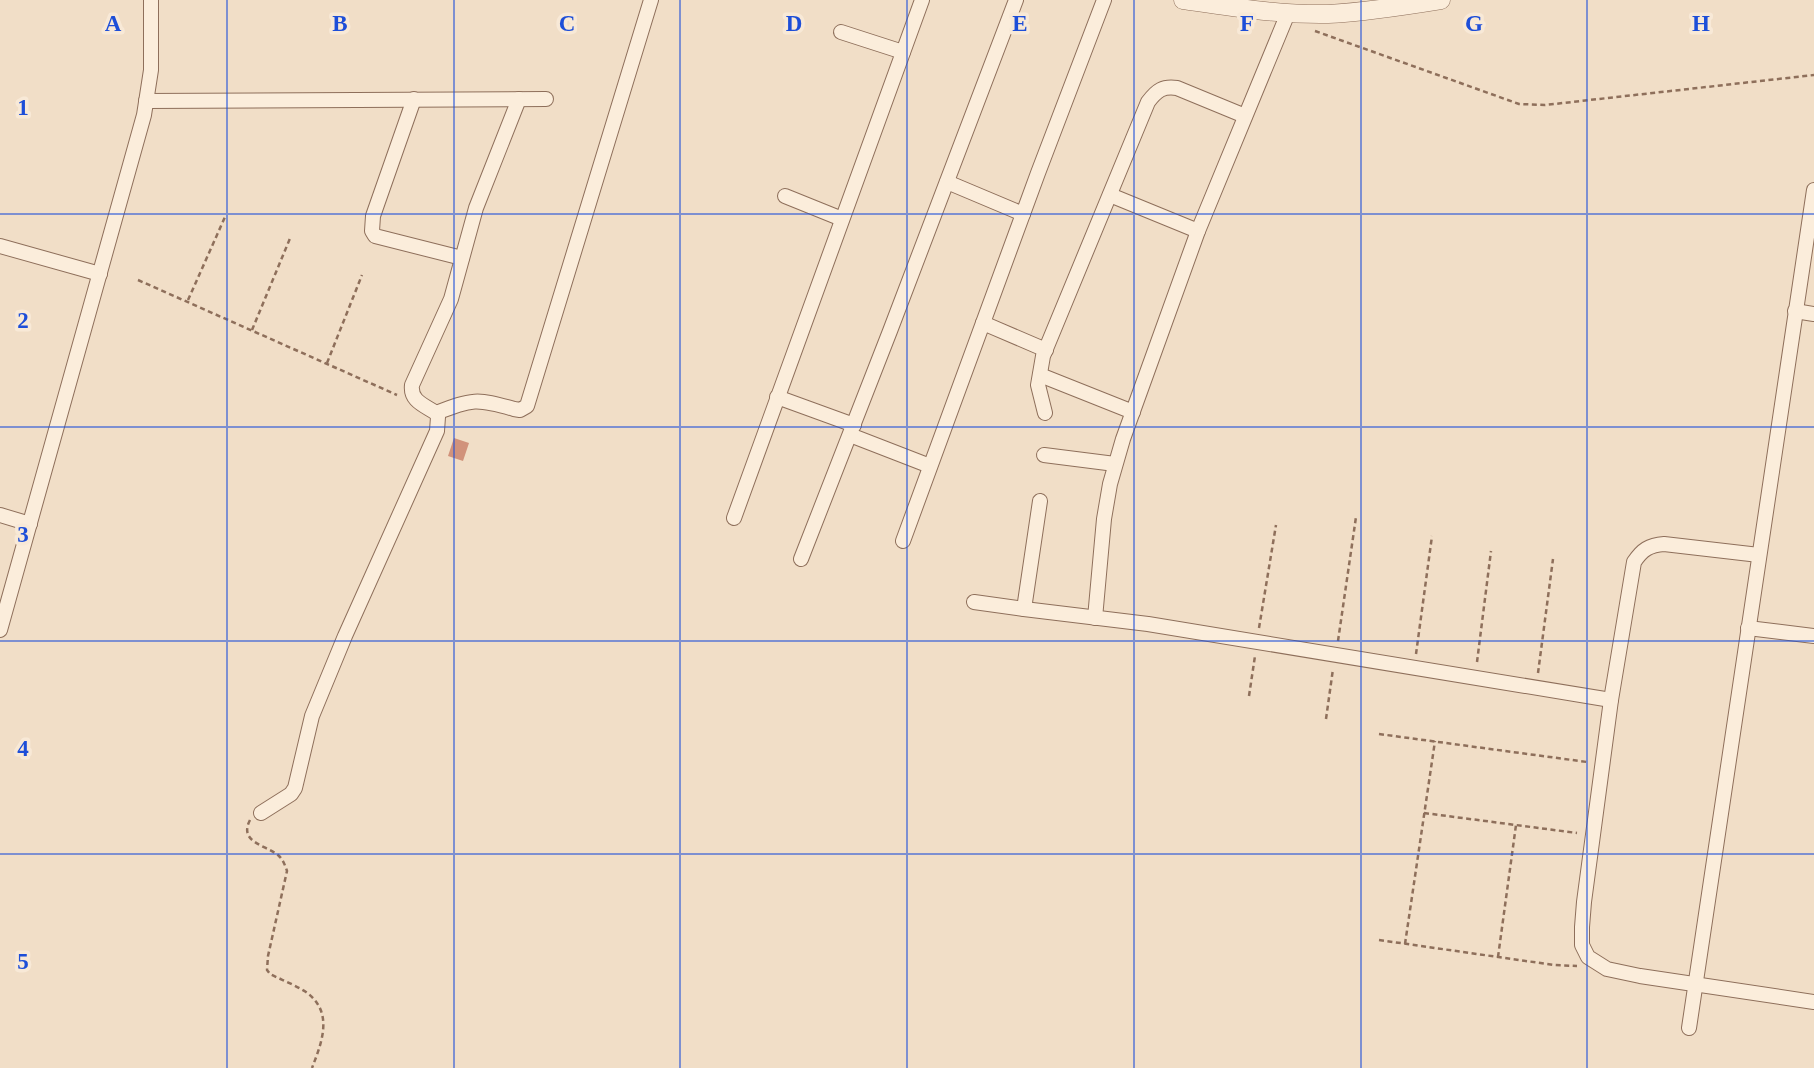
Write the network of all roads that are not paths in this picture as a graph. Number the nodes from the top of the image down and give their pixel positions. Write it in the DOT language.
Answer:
graph roads {
  1 [pos="151,0"];
  2 [pos="651,0"];
  3 [pos="922,0"];
  4 [pos="1016,0"];
  5 [pos="1104,0"];
  6 [pos="1183,0"];
  7 [pos="1441,0"];
  8 [pos="1288,13"];
  9 [pos="841,32"];
  10 [pos="903,52"];
  11 [pos="414,99"];
  12 [pos="519,99"];
  13 [pos="546,99"];
  14 [pos="146,101"];
  15 [pos="1245,116"];
  16 [pos="947,182"];
  17 [pos="1814,190"];
  18 [pos="1110,195"];
  19 [pos="785,196"];
  20 [pos="1023,214"];
  21 [pos="842,219"];
  22 [pos="1198,231"];
  23 [pos="0,246"];
  24 [pos="462,258"];
  25 [pos="100,274"];
  26 [pos="1795,311"];
  27 [pos="1814,314"];
  28 [pos="983,323"];
  29 [pos="1046,350"];
  30 [pos="1040,374"];
  31 [pos="777,397"];
  32 [pos="1133,412"];
  33 [pos="436,413"];
  34 [pos="1045,413"];
  35 [pos="852,430"];
  36 [pos="1044,455"];
  37 [pos="1115,464"];
  38 [pos="930,466"];
  39 [pos="1040,501"];
  40 [pos="0,515"];
  41 [pos="734,518"];
  42 [pos="30,524"];
  43 [pos="903,541"];
  44 [pos="1759,555"];
  45 [pos="801,559"];
  46 [pos="974,602"];
  47 [pos="1024,609"];
  48 [pos="1095,618"];
  49 [pos="1748,628"];
  50 [pos="0,630"];
  51 [pos="1814,636"];
  52 [pos="1611,701"];
  53 [pos="261,813"];
  54 [pos="1695,985"];
  55 [pos="1814,1002"];
  56 [pos="1689,1028"];
  1 -- 14 [label="street"];
  2 -- 33 [label="street"];
  3 -- 10 [label="street"];
  4 -- 16 [label="street"];
  5 -- 20 [label="street"];
  6 -- 8 [label="street"];
  7 -- 8 [label="street"];
  8 -- 15 [label="street"];
  9 -- 10 [label="street"];
  10 -- 21 [label="street"];
  11 -- 12 [label="street"];
  11 -- 14 [label="street"];
  11 -- 24 [label="street"];
  12 -- 13 [label="street"];
  12 -- 24 [label="street"];
  14 -- 25 [label="street"];
  15 -- 18 [label="street"];
  15 -- 22 [label="street"];
  16 -- 20 [label="street"];
  16 -- 35 [label="street"];
  17 -- 26 [label="street"];
  18 -- 22 [label="street"];
  18 -- 29 [label="street"];
  19 -- 21 [label="street"];
  20 -- 28 [label="street"];
  21 -- 31 [label="street"];
  22 -- 32 [label="street"];
  23 -- 25 [label="street"];
  24 -- 33 [label="street"];
  25 -- 42 [label="street"];
  26 -- 27 [label="street"];
  26 -- 44 [label="street"];
  28 -- 29 [label="street"];
  28 -- 38 [label="street"];
  29 -- 30 [label="street"];
  30 -- 32 [label="street"];
  30 -- 34 [label="street"];
  31 -- 35 [label="street"];
  31 -- 41 [label="street"];
  32 -- 37 [label="street"];
  33 -- 53 [label="street"];
  35 -- 38 [label="street"];
  35 -- 45 [label="street"];
  36 -- 37 [label="street"];
  37 -- 48 [label="street"];
  38 -- 43 [label="street"];
  39 -- 47 [label="street"];
  40 -- 42 [label="street"];
  42 -- 50 [label="street"];
  44 -- 49 [label="street"];
  44 -- 52 [label="street"];
  46 -- 47 [label="street"];
  47 -- 48 [label="street"];
  48 -- 52 [label="street"];
  49 -- 51 [label="street"];
  49 -- 54 [label="street"];
  52 -- 54 [label="street"];
  54 -- 55 [label="street"];
  54 -- 56 [label="street"];
}
